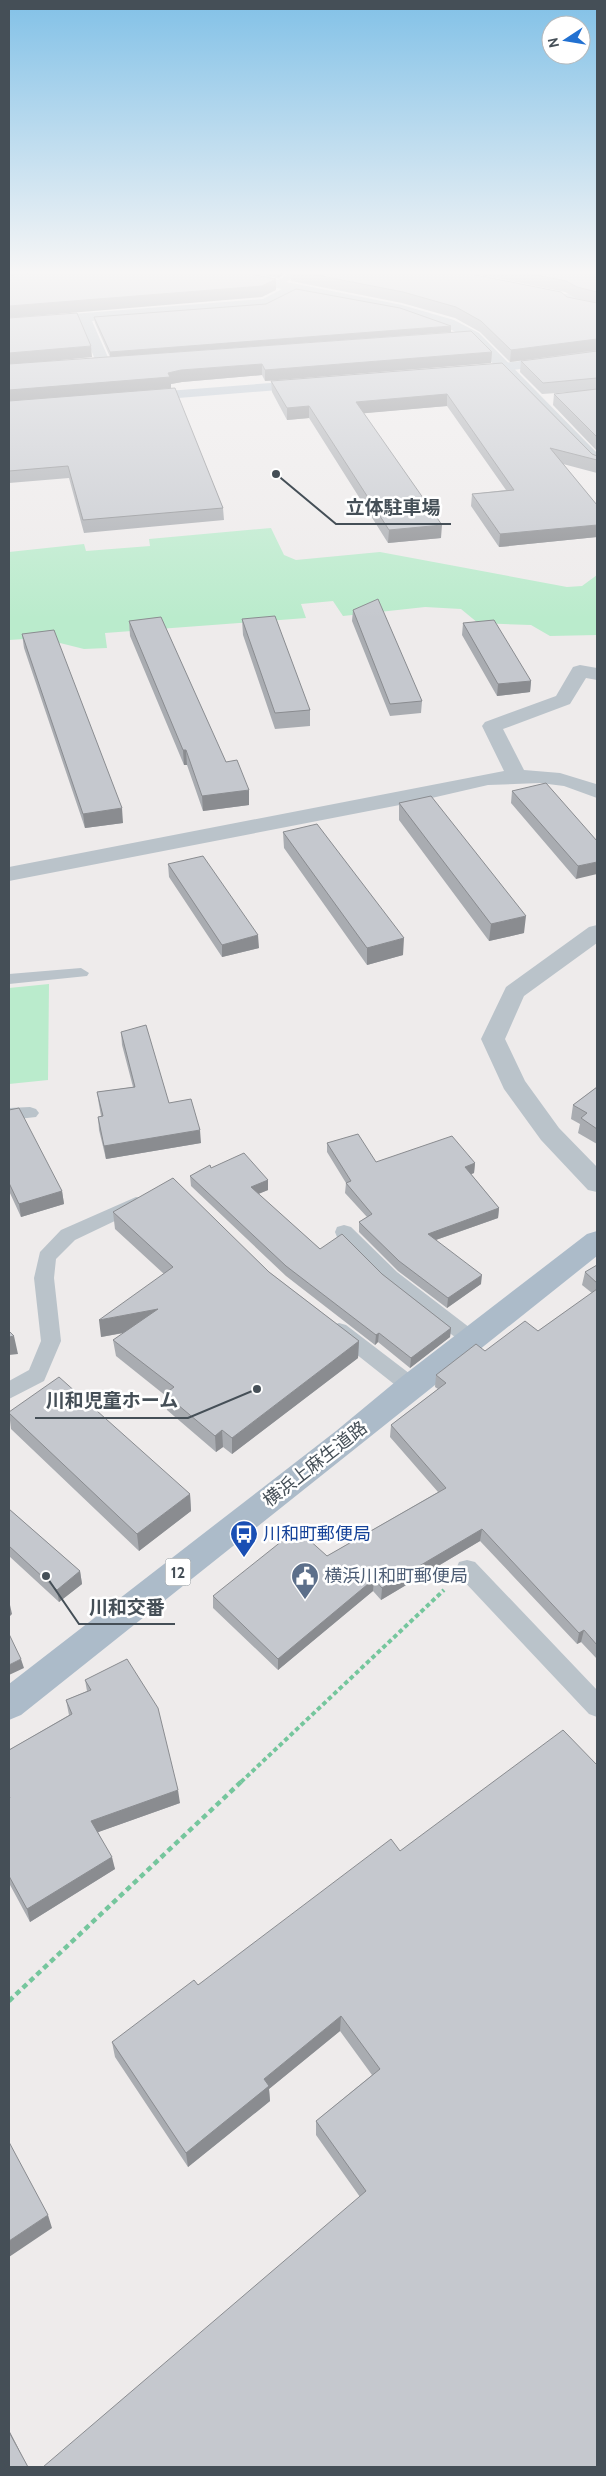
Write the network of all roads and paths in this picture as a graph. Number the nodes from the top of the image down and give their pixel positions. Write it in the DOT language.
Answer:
graph roads {
  1 [pos="265,388"];
  2 [pos="527,388"];
  3 [pos="130,398"];
  4 [pos="559,399"];
  5 [pos="540,401"];
  6 [pos="595,456"];
  7 [pos="597,674"];
  8 [pos="517,776"];
  9 [pos="597,792"];
  10 [pos="9,874"];
  11 [pos="597,932"];
  12 [pos="81,973"];
  13 [pos="9,979"];
  14 [pos="30,1113"];
  15 [pos="9,1114"];
  16 [pos="597,1183"];
  17 [pos="151,1196"];
  18 [pos="344,1232"];
  19 [pos="597,1241"];
  20 [pos="325,1319"];
  21 [pos="471,1339"];
  22 [pos="411,1386"];
  23 [pos="9,1391"];
  24 [pos="466,1570"];
  25 [pos="9,1704"];
  26 [pos="597,1706"];
  27 [pos="9,2001"];
  1 -- 3 [label="street"];
  2 -- 5 [label="street"];
  4 -- 5 [label="street"];
  5 -- 6 [label="street"];
  7 -- 8 [label="street"];
  8 -- 9 [label="street"];
  8 -- 10 [label="street"];
  11 -- 16 [label="street"];
  12 -- 13 [label="lane"];
  14 -- 15 [label="lane"];
  17 -- 23 [label="lane"];
  18 -- 21 [label="lane"];
  19 -- 21 [label="main road, 横浜上麻生道路 / 12"];
  20 -- 22 [label="lane"];
  21 -- 22 [label="main road, 横浜上麻生道路 / 12"];
  22 -- 25 [label="main road, 横浜上麻生道路 / 12"];
  24 -- 26 [label="lane"];
  24 -- 27 [label="path"];
}
